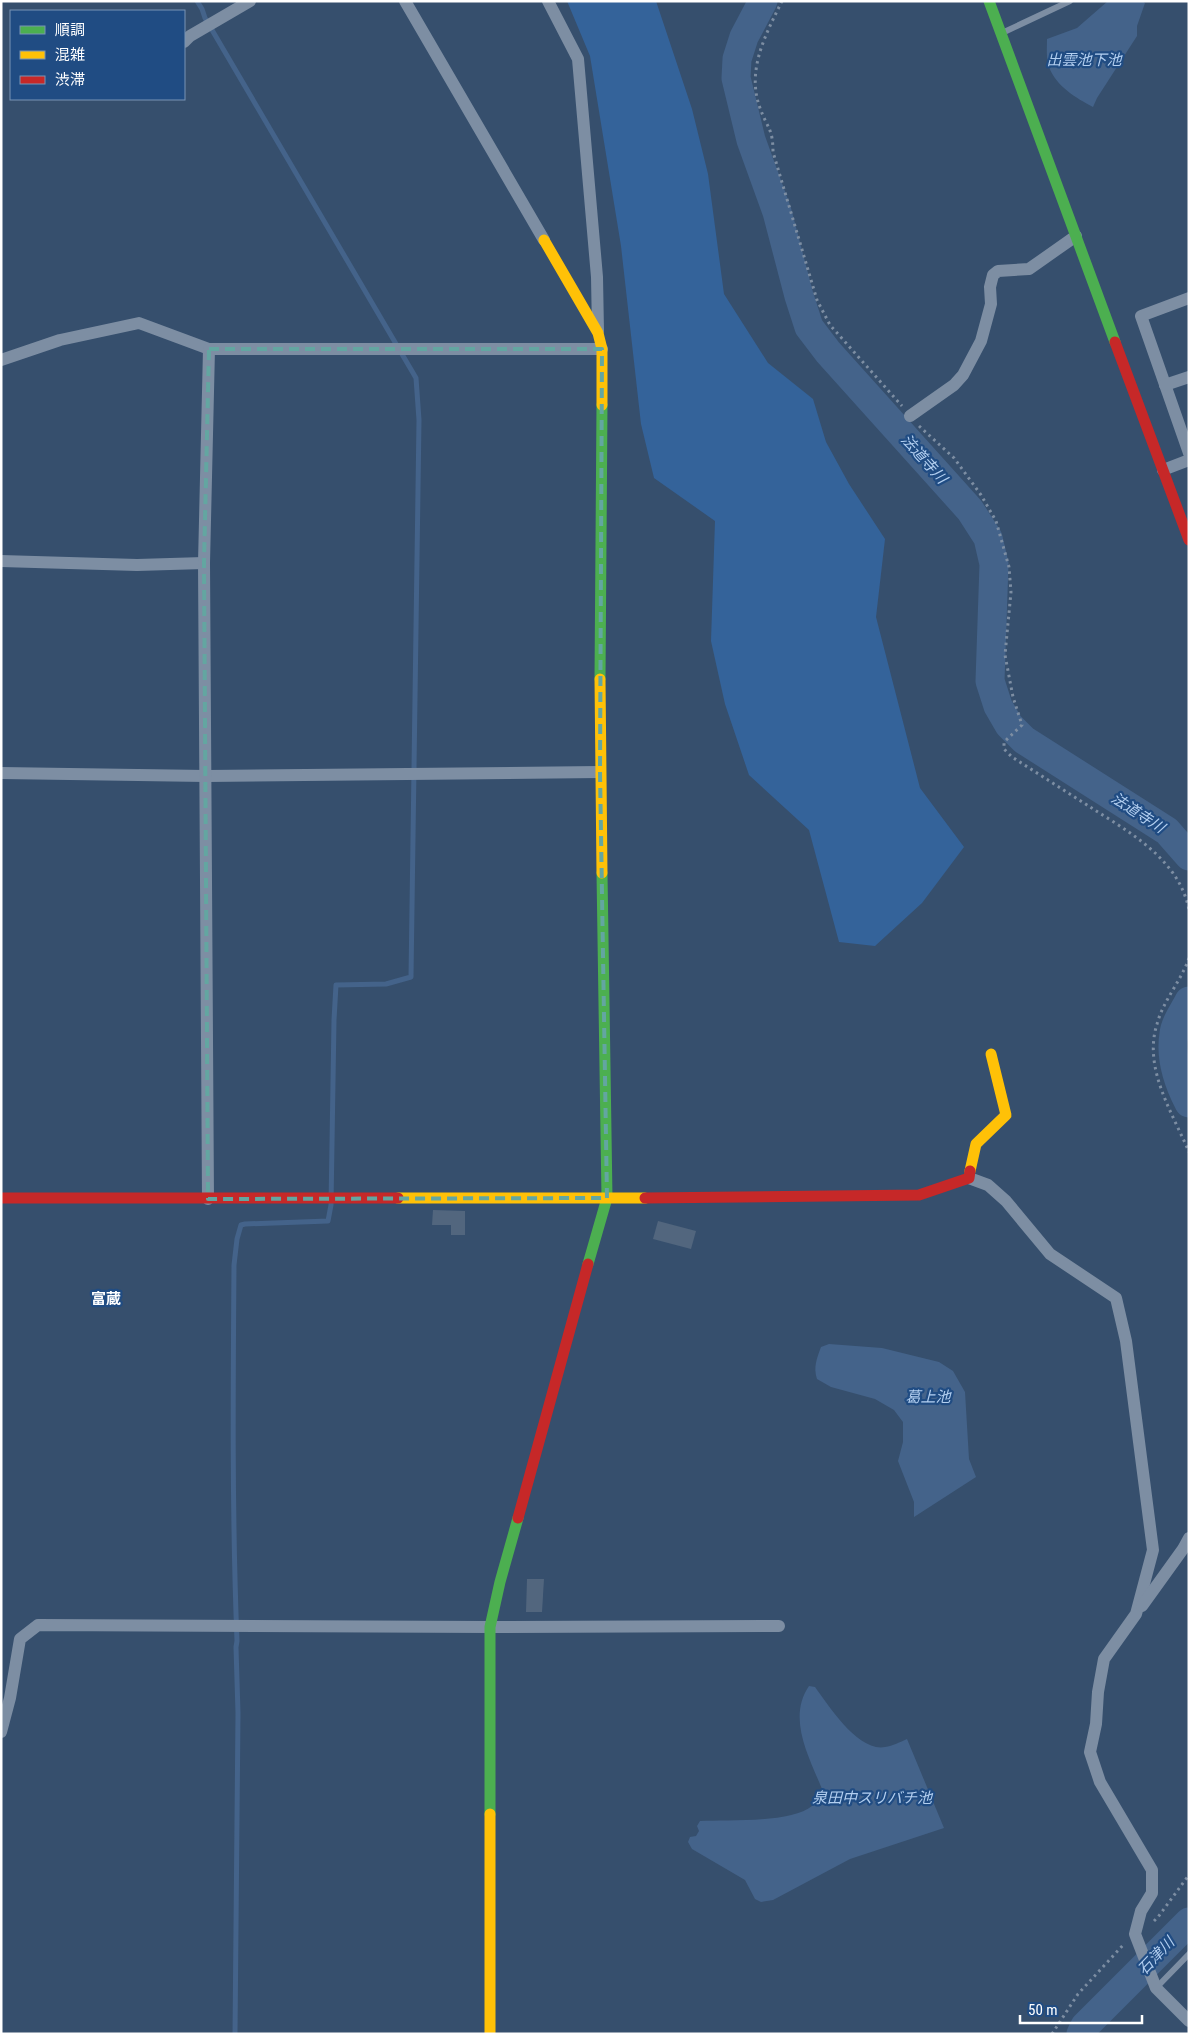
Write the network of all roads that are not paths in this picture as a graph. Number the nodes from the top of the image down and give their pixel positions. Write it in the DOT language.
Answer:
graph roads {
  1 [pos="250,1"];
  2 [pos="405,1"];
  3 [pos="548,1"];
  4 [pos="989,1"];
  5 [pos="1070,1"];
  6 [pos="1001,34"];
  7 [pos="185,41"];
  8 [pos="1076,236"];
  9 [pos="544,240"];
  10 [pos="1189,298"];
  11 [pos="598,332"];
  12 [pos="602,348"];
  13 [pos="209,349"];
  14 [pos="1,360"];
  15 [pos="1189,377"];
  16 [pos="1165,385"];
  17 [pos="910,416"];
  18 [pos="1189,453"];
  19 [pos="1189,460"];
  20 [pos="1163,470"];
  21 [pos="1189,540"];
  22 [pos="1,561"];
  23 [pos="204,563"];
  24 [pos="600,772"];
  25 [pos="1,773"];
  26 [pos="206,776"];
  27 [pos="991,1054"];
  28 [pos="969,1178"];
  29 [pos="1,1198"];
  30 [pos="607,1198"];
  31 [pos="208,1199"];
  32 [pos="1189,1538"];
  33 [pos="1136,1614"];
  34 [pos="778,1626"];
  35 [pos="490,1627"];
  36 [pos="1,1732"];
  37 [pos="1189,1954"];
  38 [pos="1156,1988"];
  39 [pos="1189,2021"];
  40 [pos="490,2034"];
  1 -- 7 [label="street"];
  2 -- 9 [label="street"];
  3 -- 11 [label="street"];
  4 -- 6 [label="street"];
  5 -- 6 [label="lane"];
  6 -- 8 [label="street"];
  8 -- 17 [label="street"];
  8 -- 20 [label="street"];
  9 -- 11 [label="street"];
  10 -- 16 [label="street"];
  11 -- 12 [label="street"];
  12 -- 13 [label="street"];
  12 -- 24 [label="street"];
  13 -- 14 [label="street"];
  13 -- 23 [label="street"];
  15 -- 16 [label="street"];
  16 -- 18 [label="street"];
  19 -- 20 [label="street"];
  20 -- 21 [label="street"];
  22 -- 23 [label="street"];
  23 -- 26 [label="street"];
  24 -- 26 [label="street"];
  24 -- 30 [label="street"];
  25 -- 26 [label="street"];
  26 -- 31 [label="street"];
  27 -- 28 [label="street"];
  28 -- 30 [label="street"];
  28 -- 33 [label="street"];
  29 -- 31 [label="street"];
  30 -- 31 [label="street"];
  30 -- 35 [label="street"];
  32 -- 33 [label="street"];
  33 -- 38 [label="street"];
  34 -- 35 [label="street"];
  35 -- 36 [label="street"];
  35 -- 40 [label="street"];
  37 -- 38 [label="lane"];
  38 -- 39 [label="street"];
}
